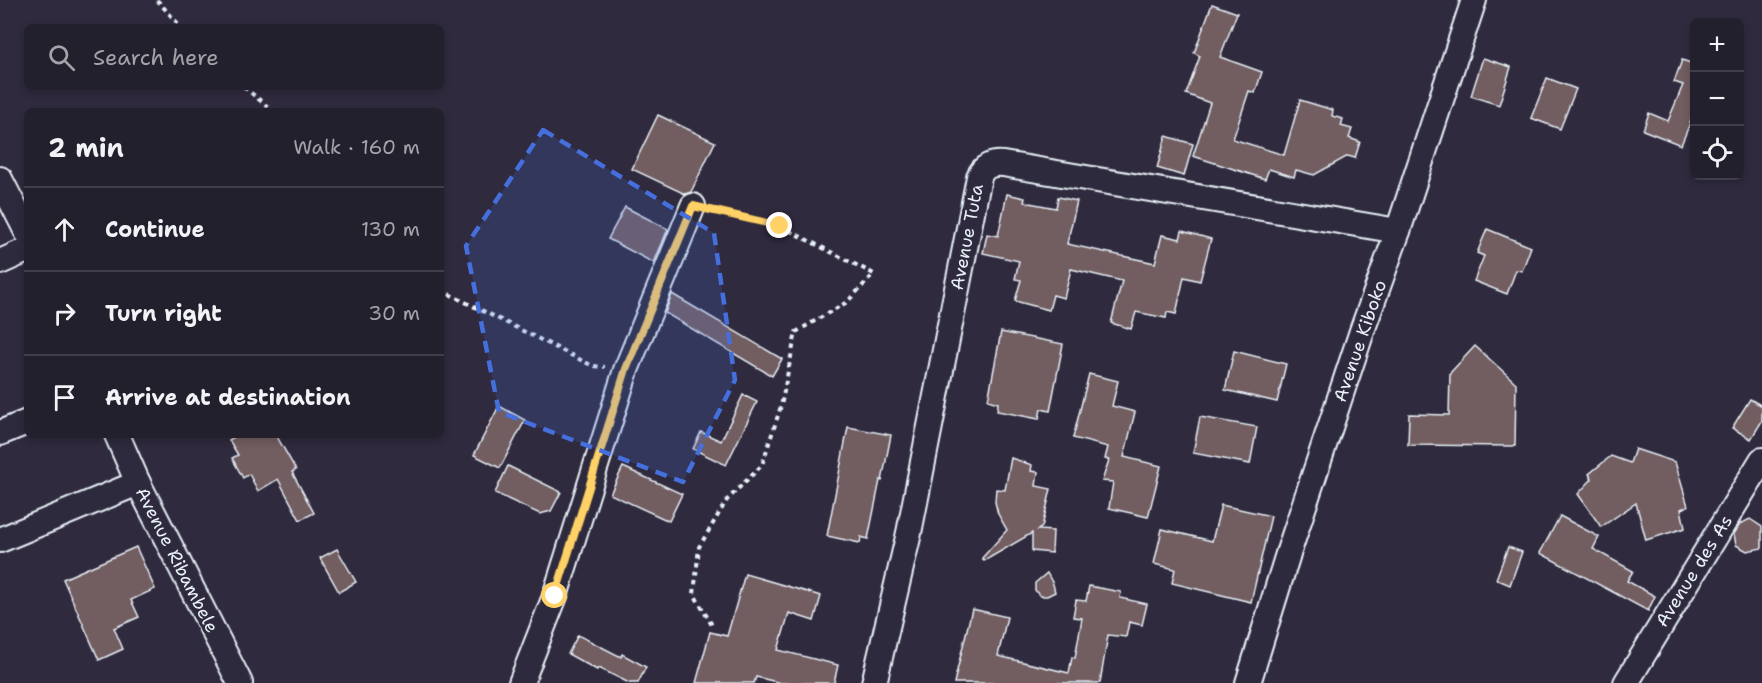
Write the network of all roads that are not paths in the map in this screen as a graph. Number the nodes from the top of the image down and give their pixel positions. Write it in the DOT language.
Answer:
graph roads {
  1 [pos="1474,0"];
  2 [pos="0,179"];
  3 [pos="693,206"];
  4 [pos="24,226"];
  5 [pos="1398,231"];
  6 [pos="24,251"];
  7 [pos="0,262"];
  8 [pos="24,423"];
  9 [pos="0,433"];
  10 [pos="118,438"];
  11 [pos="1762,460"];
  12 [pos="138,483"];
  13 [pos="0,540"];
  14 [pos="240,683"];
  15 [pos="521,683"];
  16 [pos="874,683"];
  17 [pos="1248,683"];
  18 [pos="1626,683"];
  1 -- 5 [label="street, Avenue Kiboko"];
  2 -- 4 [label="street"];
  3 -- 15 [label="street"];
  5 -- 16 [label="street, Avenue Tuta"];
  5 -- 17 [label="street, Avenue Kiboko"];
  6 -- 7 [label="street"];
  8 -- 9 [label="street"];
  10 -- 12 [label="street, Avenue Ribambele"];
  11 -- 18 [label="street, Avenue des As"];
  12 -- 13 [label="street"];
  12 -- 14 [label="street, Avenue Ribambele"];
}
